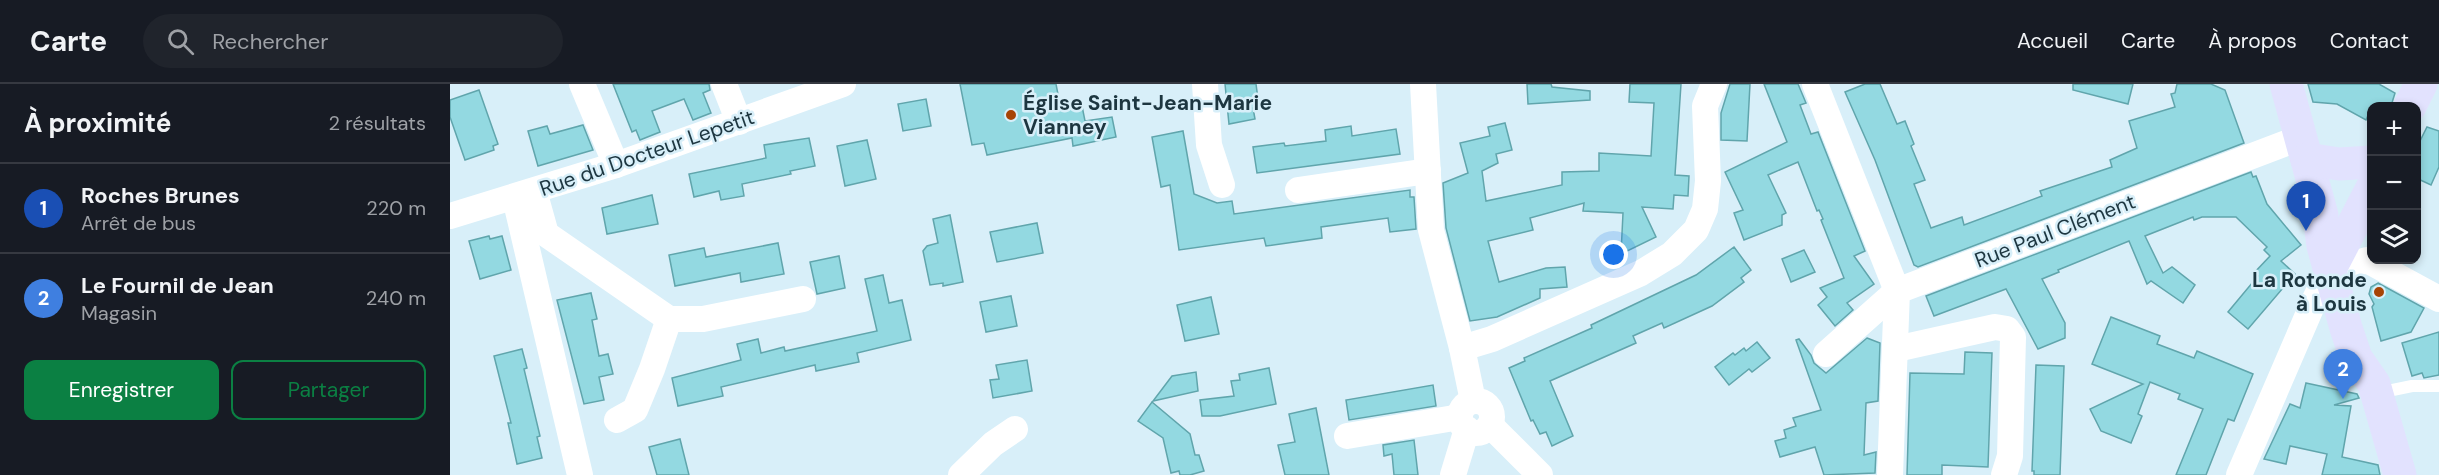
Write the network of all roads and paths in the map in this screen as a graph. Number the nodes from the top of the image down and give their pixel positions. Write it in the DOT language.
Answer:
graph roads {
  1 [pos="582,84"];
  2 [pos="724,84"];
  3 [pos="843,84"];
  4 [pos="1205,84"];
  5 [pos="1423,84"];
  6 [pos="1714,84"];
  7 [pos="1815,84"];
  8 [pos="2286,84"];
  9 [pos="2421,84"];
  10 [pos="2412,102"];
  11 [pos="739,122"];
  12 [pos="2304,148"];
  13 [pos="2367,162"];
  14 [pos="616,165"];
  15 [pos="1428,171"];
  16 [pos="1222,184"];
  17 [pos="1298,190"];
  18 [pos="524,194"];
  19 [pos="2367,200"];
  20 [pos="450,216"];
  21 [pos="2341,260"];
  22 [pos="1898,291"];
  23 [pos="803,299"];
  24 [pos="2439,299"];
  25 [pos="2326,313"];
  26 [pos="669,319"];
  27 [pos="1462,348"];
  28 [pos="1896,349"];
  29 [pos="1826,354"];
  30 [pos="2439,386"];
  31 [pos="2375,389"];
  32 [pos="1472,418"];
  33 [pos="617,420"];
  34 [pos="1015,429"];
  35 [pos="1347,436"];
  36 [pos="580,475"];
  37 [pos="961,475"];
  38 [pos="1454,475"];
  39 [pos="1540,475"];
  40 [pos="1890,475"];
  41 [pos="2004,475"];
  42 [pos="2239,475"];
  43 [pos="2400,475"];
  1 -- 14 [label="street"];
  2 -- 11 [label="street"];
  3 -- 11 [label="street, Rue du Docteur Lepetit"];
  4 -- 16 [label="street"];
  5 -- 15 [label="street"];
  6 -- 27 [label="street"];
  7 -- 22 [label="street"];
  8 -- 12 [label="main road"];
  9 -- 10 [label="main road"];
  11 -- 14 [label="street, Rue du Docteur Lepetit"];
  12 -- 13 [label="main road"];
  12 -- 21 [label="main road"];
  12 -- 22 [label="street, Rue Paul Clément"];
  14 -- 18 [label="street, Rue du Docteur Lepetit"];
  15 -- 17 [label="street"];
  15 -- 27 [label="street"];
  18 -- 20 [label="street, Rue du Docteur Lepetit"];
  18 -- 26 [label="street"];
  18 -- 36 [label="street"];
  19 -- 21 [label="main road"];
  21 -- 24 [label="street"];
  21 -- 25 [label="main road"];
  21 -- 31 [label="main road"];
  22 -- 28 [label="street"];
  22 -- 29 [label="street, Rue Paul Clément"];
  23 -- 26 [label="street"];
  25 -- 31 [label="main road"];
  25 -- 42 [label="street"];
  26 -- 33 [label="street"];
  27 -- 32 [label="street"];
  28 -- 40 [label="street"];
  28 -- 41 [label="street"];
  30 -- 31 [label="lane"];
  31 -- 43 [label="main road"];
  32 -- 35 [label="street"];
  32 -- 38 [label="street"];
  32 -- 39 [label="street"];
  34 -- 37 [label="street"];
}
